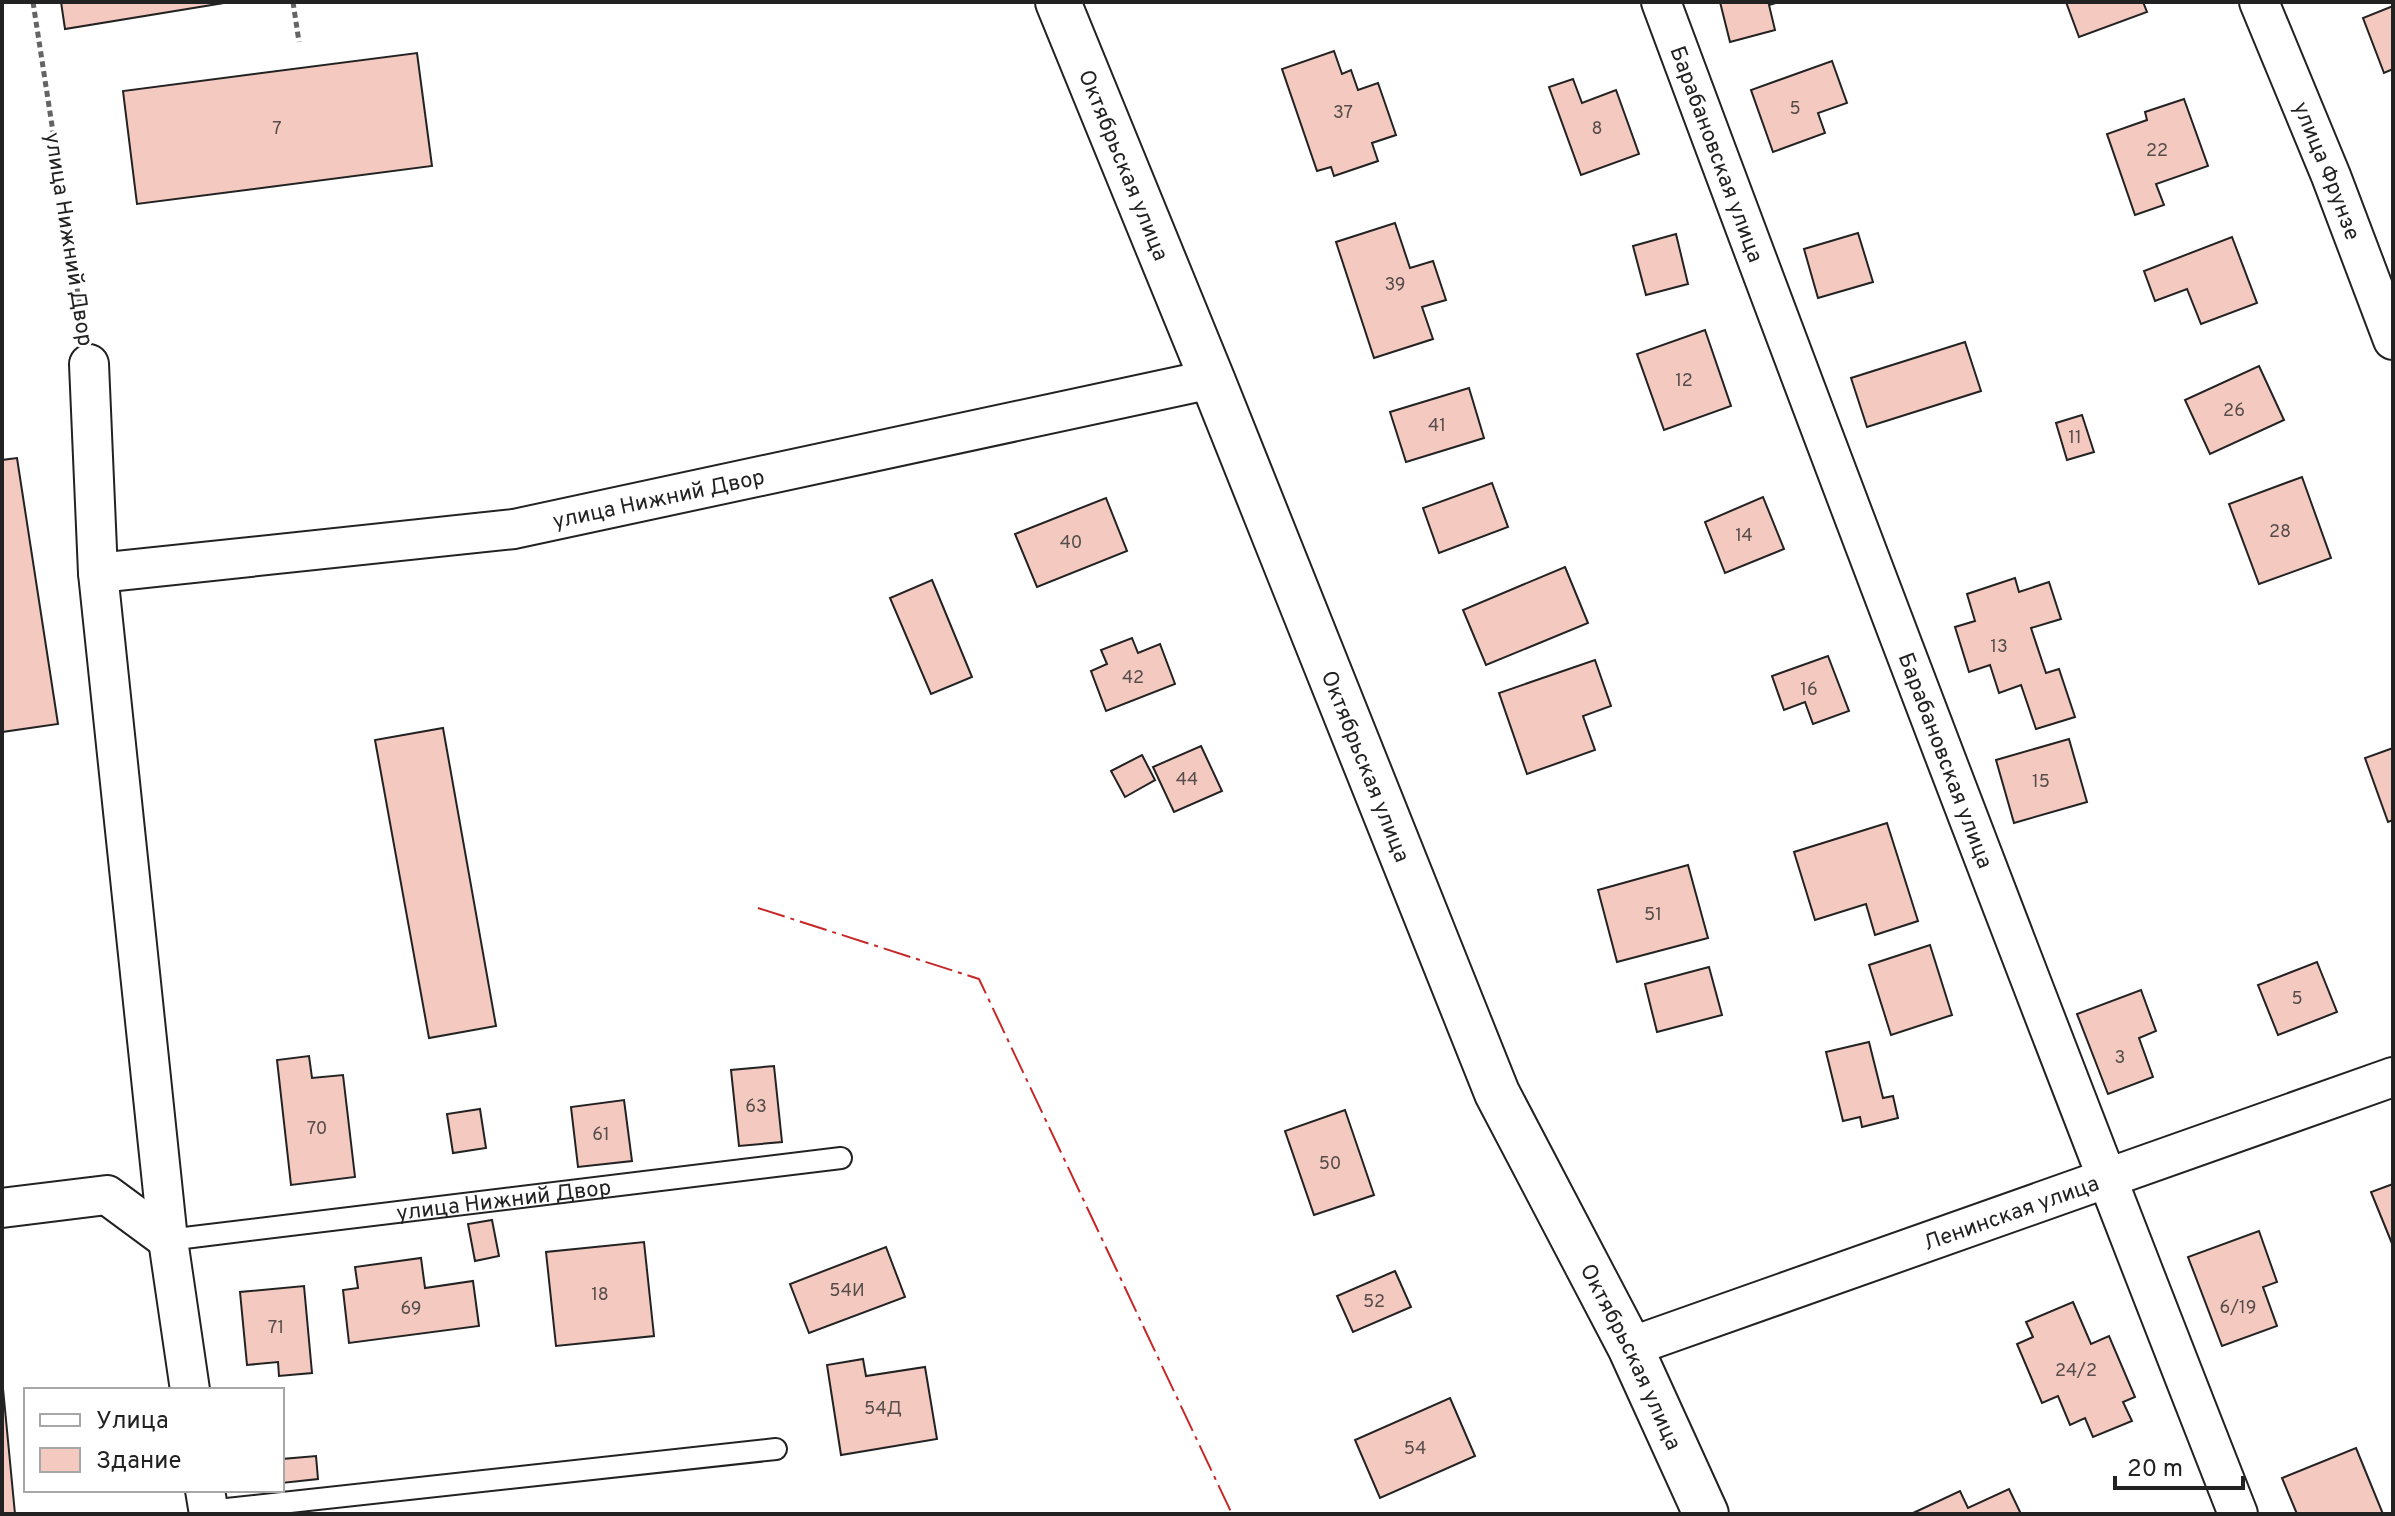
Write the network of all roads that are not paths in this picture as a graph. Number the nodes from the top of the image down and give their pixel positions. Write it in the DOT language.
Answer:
graph roads {
  1 [pos="1058,2"];
  2 [pos="1661,2"];
  3 [pos="2259,2"];
  4 [pos="2393,340"];
  5 [pos="89,364"];
  6 [pos="1212,379"];
  7 [pos="98,573"];
  8 [pos="2393,1077"];
  9 [pos="841,1158"];
  10 [pos="2106,1178"];
  11 [pos="2,1208"];
  12 [pos="168,1240"];
  13 [pos="1630,1347"];
  14 [pos="190,1388"];
  15 [pos="776,1449"];
  16 [pos="207,1505"];
  17 [pos="1706,1514"];
  18 [pos="2238,1514"];
  1 -- 6 [label="main road, Октябрьская улица"];
  2 -- 10 [label="street, Барабановская улица"];
  3 -- 4 [label="street, улица Фрунзе"];
  5 -- 7 [label="street, улица Нижний Двор"];
  6 -- 7 [label="street, улица Нижний Двор"];
  6 -- 13 [label="main road, Октябрьская улица"];
  7 -- 12 [label="street, улица Нижний Двор"];
  8 -- 10 [label="street, Ленинская улица"];
  9 -- 12 [label="lane, улица Нижний Двор"];
  10 -- 13 [label="street, Ленинская улица"];
  10 -- 18 [label="street, Барабановская улица"];
  11 -- 12 [label="street"];
  12 -- 14 [label="street, улица Нижний Двор"];
  13 -- 17 [label="main road, Октябрьская улица"];
  15 -- 16 [label="lane"];
}
